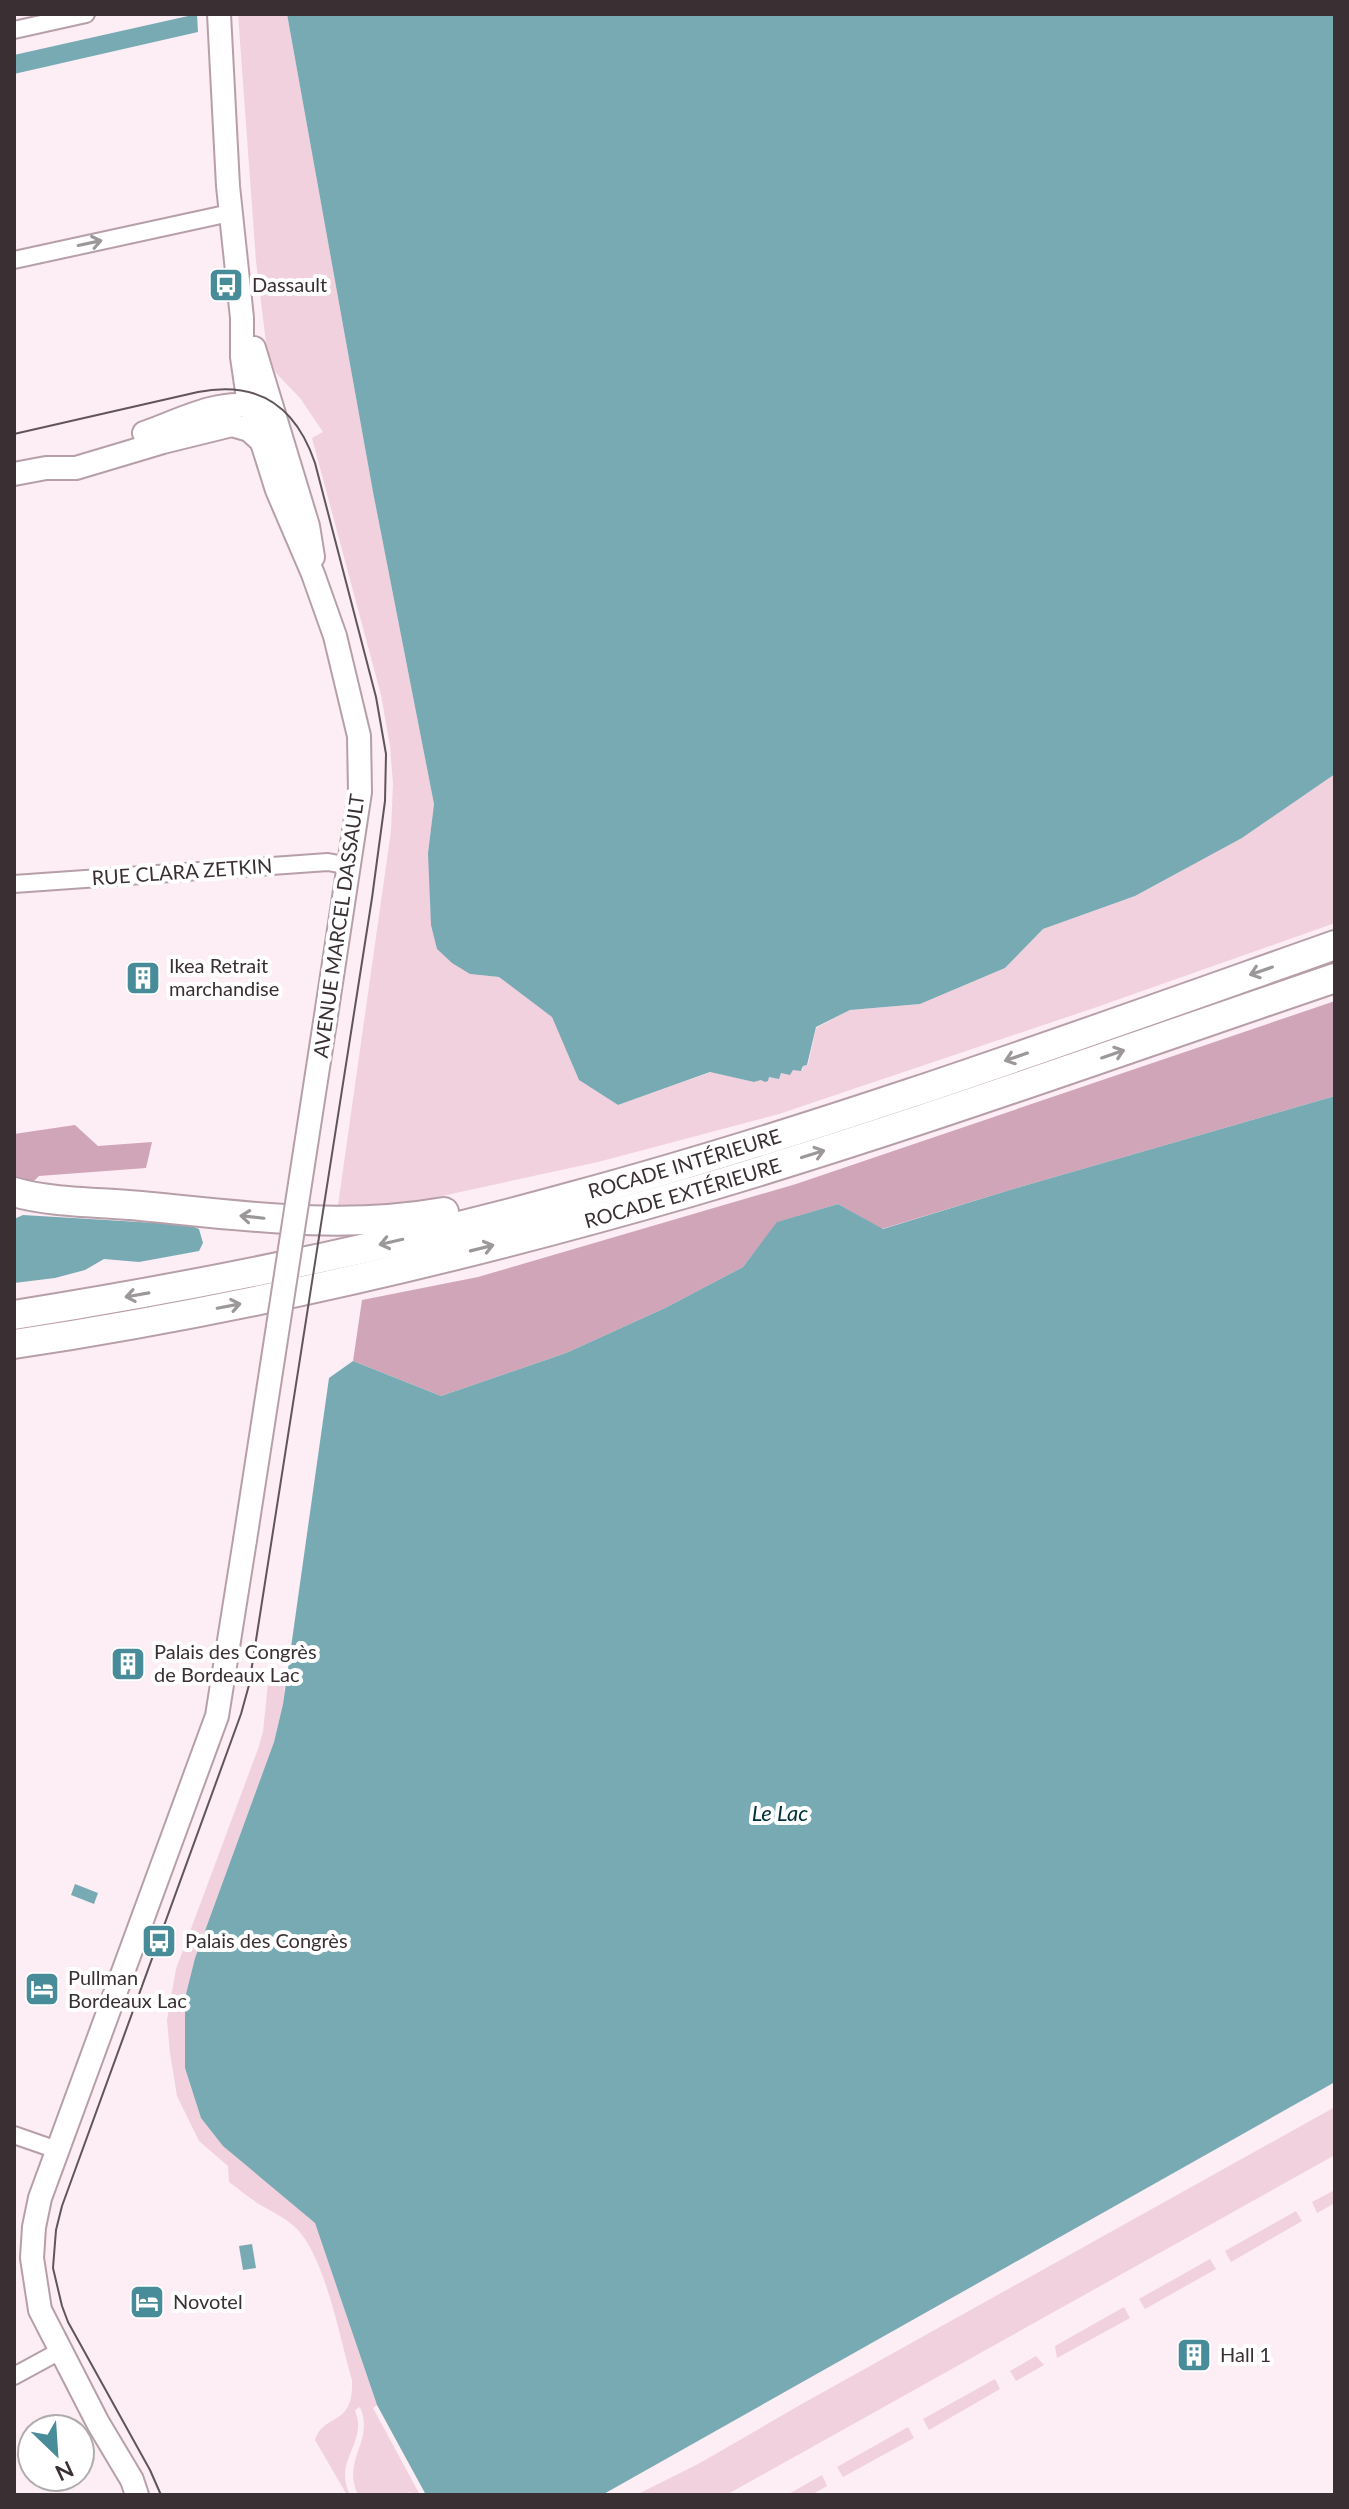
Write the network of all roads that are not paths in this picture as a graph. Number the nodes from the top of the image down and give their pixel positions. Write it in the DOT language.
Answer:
graph roads {
  1 [pos="86,14"];
  2 [pos="219,14"];
  3 [pos="14,30"];
  4 [pos="230,213"];
  5 [pos="14,260"];
  6 [pos="242,318"];
  7 [pos="265,388"];
  8 [pos="250,406"];
  9 [pos="261,441"];
  10 [pos="141,449"];
  11 [pos="46,468"];
  12 [pos="14,474"];
  13 [pos="313,574"];
  14 [pos="349,866"];
  15 [pos="14,884"];
  16 [pos="1335,945"];
  17 [pos="1335,978"];
  18 [pos="769,1138"];
  19 [pos="14,1192"];
  20 [pos="14,1315"];
  21 [pos="14,1344"];
  22 [pos="14,2135"];
  23 [pos="57,2150"];
  24 [pos="60,2351"];
  25 [pos="14,2376"];
  26 [pos="137,2495"];
  1 -- 3 [label="street"];
  2 -- 4 [label="street, AVENUE MARCEL DASSAULT"];
  5 -- 4 [label="street, one-way"];
  4 -- 6 [label="street, AVENUE MARCEL DASSAULT"];
  6 -- 7 [label="street, AVENUE MARCEL DASSAULT"];
  6 -- 8 [label="street, AVENUE MARCEL DASSAULT"];
  7 -- 8 [label="street"];
  7 -- 13 [label="street, AVENUE MARCEL DASSAULT"];
  8 -- 9 [label="street, AVENUE MARCEL DASSAULT"];
  8 -- 10 [label="street"];
  8 -- 11 [label="street"];
  8 -- 13 [label="street, AVENUE MARCEL DASSAULT"];
  9 -- 10 [label="street"];
  9 -- 13 [label="street, AVENUE MARCEL DASSAULT"];
  10 -- 11 [label="street"];
  11 -- 12 [label="street"];
  13 -- 14 [label="street, AVENUE MARCEL DASSAULT"];
  14 -- 15 [label="street, RUE CLARA ZETKIN"];
  14 -- 23 [label="street, AVENUE MARCEL DASSAULT, bridge"];
  16 -- 18 [label="highway, ROCADE INTÉRIEURE, one-way"];
  21 -- 17 [label="highway, ROCADE EXTÉRIEURE, one-way"];
  18 -- 19 [label="highway, one-way"];
  18 -- 20 [label="highway, ROCADE INTÉRIEURE, one-way"];
  22 -- 23 [label="street"];
  23 -- 24 [label="street, AVENUE MARCEL DASSAULT"];
  24 -- 25 [label="street"];
  24 -- 26 [label="street, AVENUE MARCEL DASSAULT"];
}
